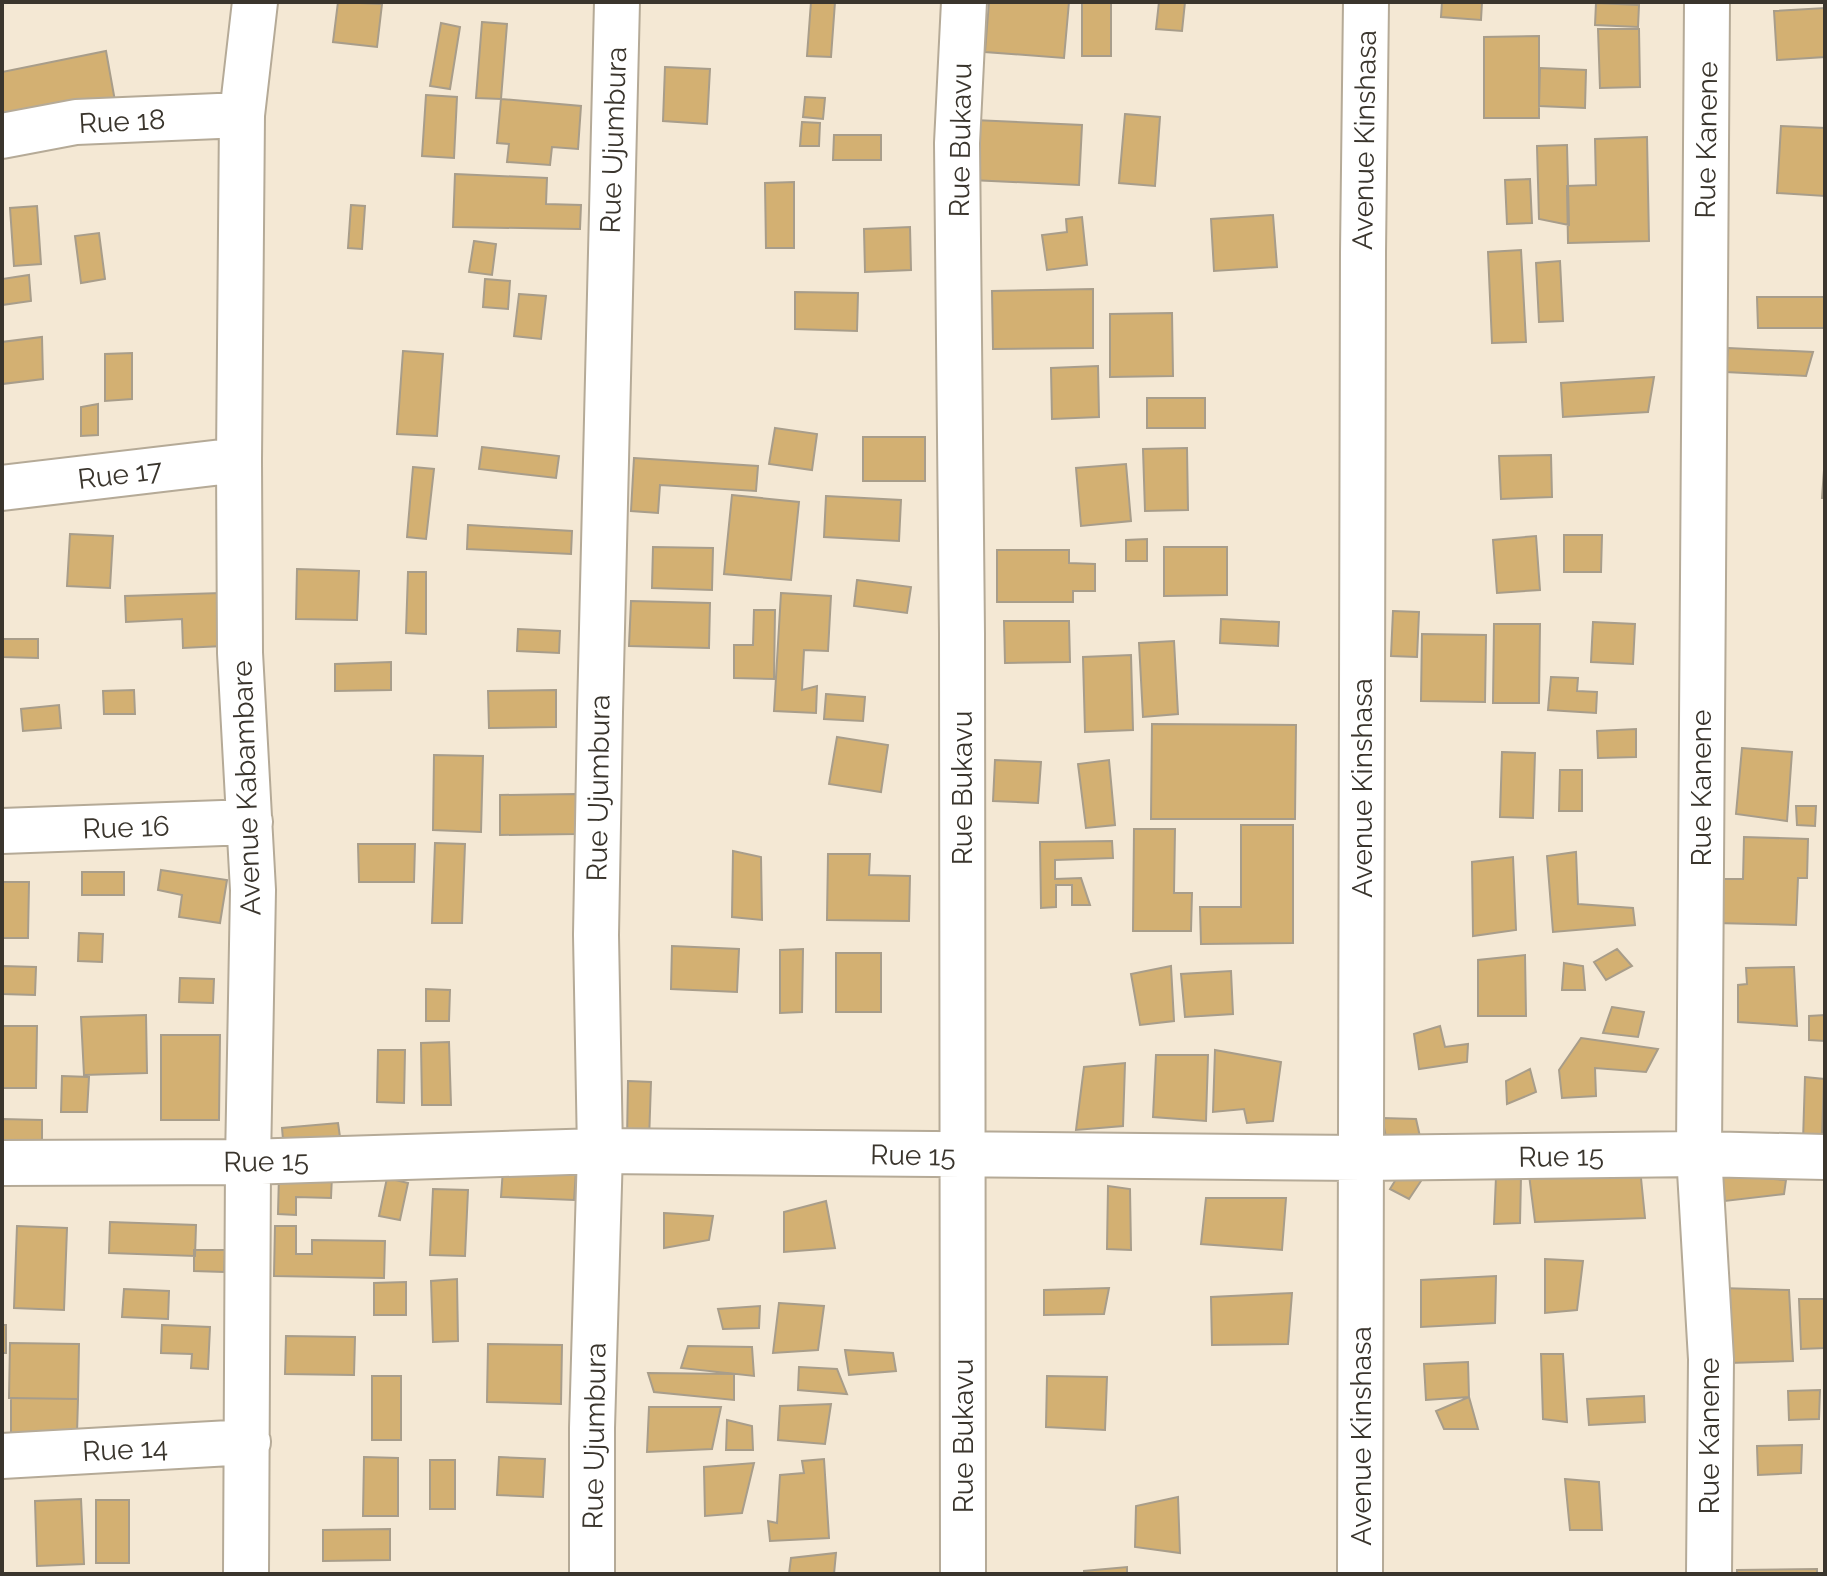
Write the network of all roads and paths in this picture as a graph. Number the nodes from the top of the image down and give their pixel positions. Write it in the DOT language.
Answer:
graph roads {
  1 [pos="255,2"];
  2 [pos="617,2"];
  3 [pos="964,2"];
  4 [pos="1366,2"];
  5 [pos="1707,2"];
  6 [pos="242,115"];
  7 [pos="2,136"];
  8 [pos="239,460"];
  9 [pos="2,488"];
  10 [pos="250,822"];
  11 [pos="2,831"];
  12 [pos="600,1151"];
  13 [pos="1699,1154"];
  14 [pos="964,1156"];
  15 [pos="1825,1157"];
  16 [pos="1362,1158"];
  17 [pos="248,1162"];
  18 [pos="2,1163"];
  19 [pos="248,1442"];
  20 [pos="2,1456"];
  21 [pos="246,1574"];
  22 [pos="592,1574"];
  23 [pos="963,1574"];
  24 [pos="1360,1574"];
  25 [pos="1709,1574"];
  1 -- 6 [label="street, Avenue Kabambare"];
  2 -- 12 [label="street, Rue Ujumbura"];
  3 -- 14 [label="street, Rue Bukavu"];
  4 -- 16 [label="street, Avenue Kinshasa"];
  5 -- 13 [label="street, Rue Kanene"];
  6 -- 7 [label="street, Rue 18"];
  6 -- 8 [label="street, Avenue Kabambare"];
  8 -- 9 [label="street, Rue 17"];
  8 -- 10 [label="street, Avenue Kabambare"];
  10 -- 11 [label="street, Rue 16"];
  10 -- 17 [label="street, Avenue Kabambare"];
  12 -- 14 [label="street, Rue 15"];
  12 -- 17 [label="street, Rue 15"];
  12 -- 22 [label="street, Rue Ujumbura"];
  13 -- 15 [label="street, Rue 15"];
  13 -- 16 [label="street, Rue 15"];
  13 -- 25 [label="street, Rue Kanene"];
  14 -- 16 [label="street, Rue 15"];
  14 -- 23 [label="street, Rue Bukavu"];
  16 -- 24 [label="street, Avenue Kinshasa"];
  17 -- 18 [label="street, Rue 15"];
  17 -- 19 [label="street, Avenue Kabambare"];
  19 -- 20 [label="street, Rue 14"];
  19 -- 21 [label="street, Avenue Kabambare"];
}
